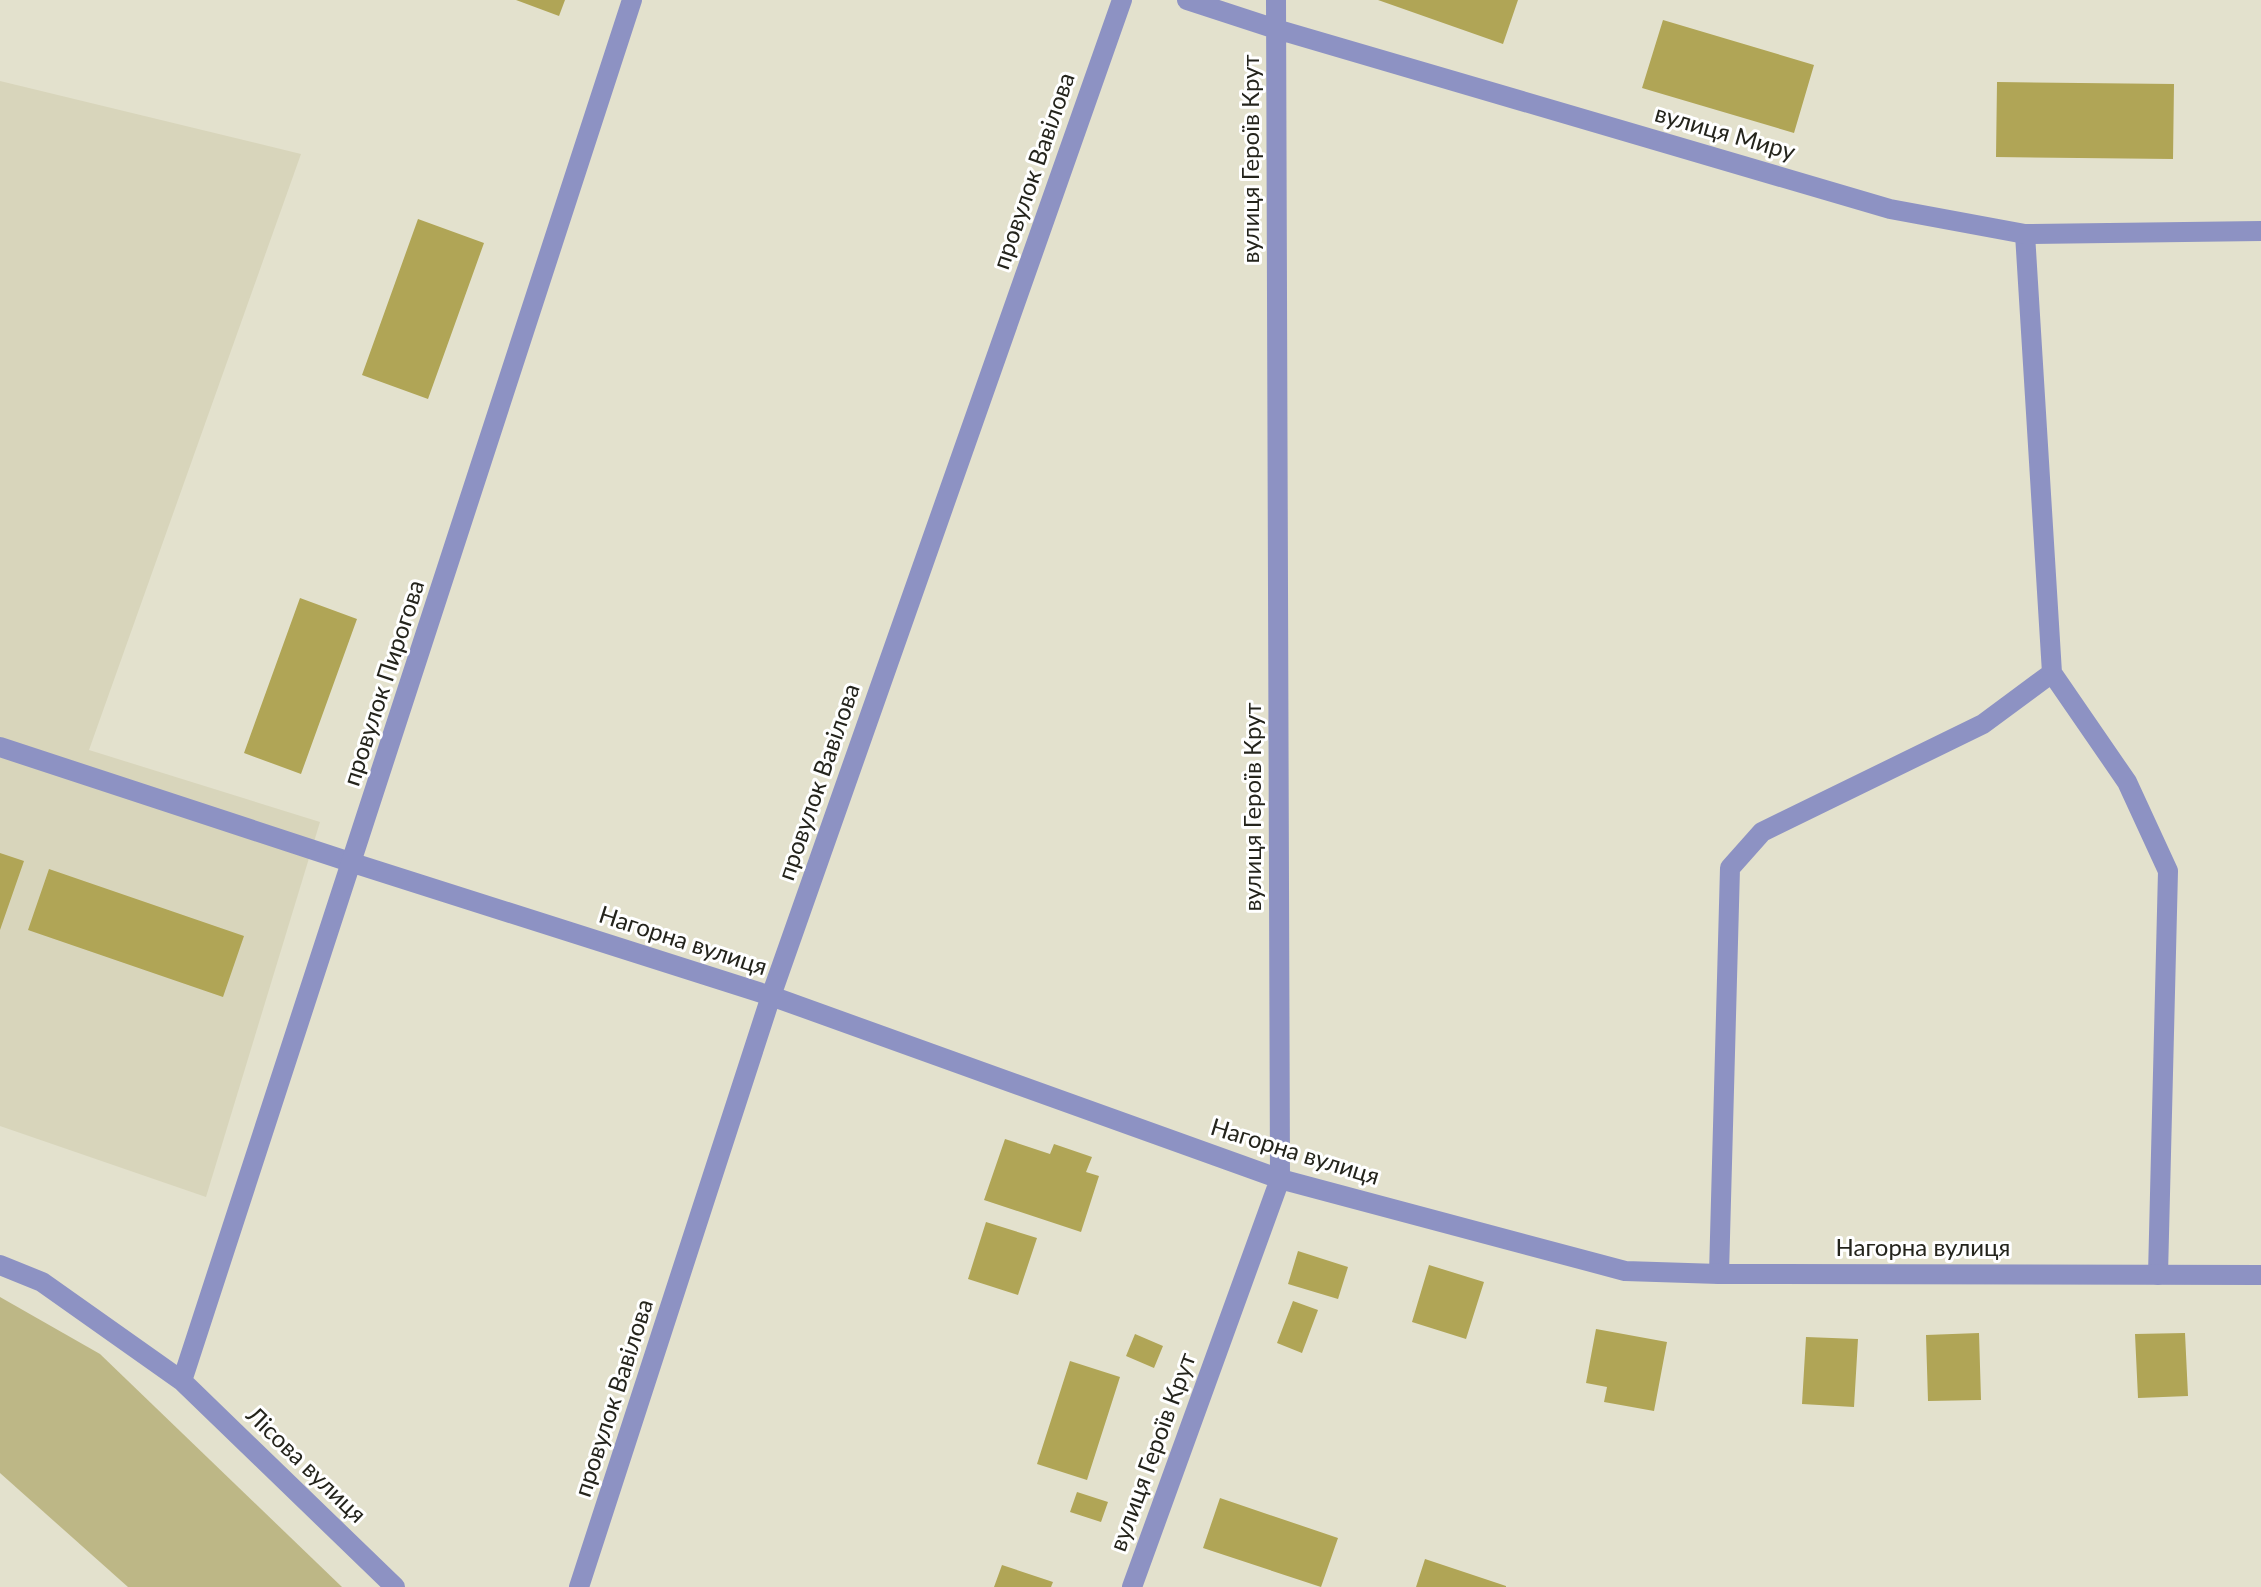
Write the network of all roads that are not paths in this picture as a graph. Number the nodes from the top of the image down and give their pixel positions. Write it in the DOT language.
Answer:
graph roads {
  1 [pos="632,0"];
  2 [pos="1122,0"];
  3 [pos="1187,0"];
  4 [pos="1276,0"];
  5 [pos="1276,29"];
  6 [pos="2261,231"];
  7 [pos="2025,234"];
  8 [pos="2052,673"];
  9 [pos="0,747"];
  10 [pos="353,863"];
  11 [pos="771,996"];
  12 [pos="1280,1179"];
  13 [pos="0,1265"];
  14 [pos="1719,1274"];
  15 [pos="2158,1275"];
  16 [pos="2261,1275"];
  17 [pos="182,1381"];
  18 [pos="395,1587"];
  19 [pos="579,1587"];
  20 [pos="1132,1587"];
  1 -- 10 [label="street, провулок Пирогова"];
  2 -- 11 [label="street, провулок Вавілова"];
  3 -- 5 [label="street, вулиця Миру"];
  4 -- 5 [label="street, вулиця Героїв Крут"];
  5 -- 7 [label="street, вулиця Миру"];
  5 -- 12 [label="street, вулиця Героїв Крут"];
  6 -- 7 [label="street, вулиця Миру"];
  7 -- 8 [label="street"];
  8 -- 14 [label="street"];
  8 -- 15 [label="street"];
  9 -- 10 [label="street, Нагорна вулиця"];
  10 -- 11 [label="street, Нагорна вулиця"];
  10 -- 17 [label="street, провулок Пирогова"];
  11 -- 12 [label="street, Нагорна вулиця"];
  11 -- 19 [label="street, провулок Вавілова"];
  12 -- 14 [label="street, Нагорна вулиця"];
  12 -- 20 [label="street, вулиця Героїв Крут"];
  13 -- 17 [label="street, Лісова вулиця"];
  14 -- 15 [label="street, Нагорна вулиця"];
  15 -- 16 [label="street, Нагорна вулиця"];
  17 -- 18 [label="street, Лісова вулиця"];
}
